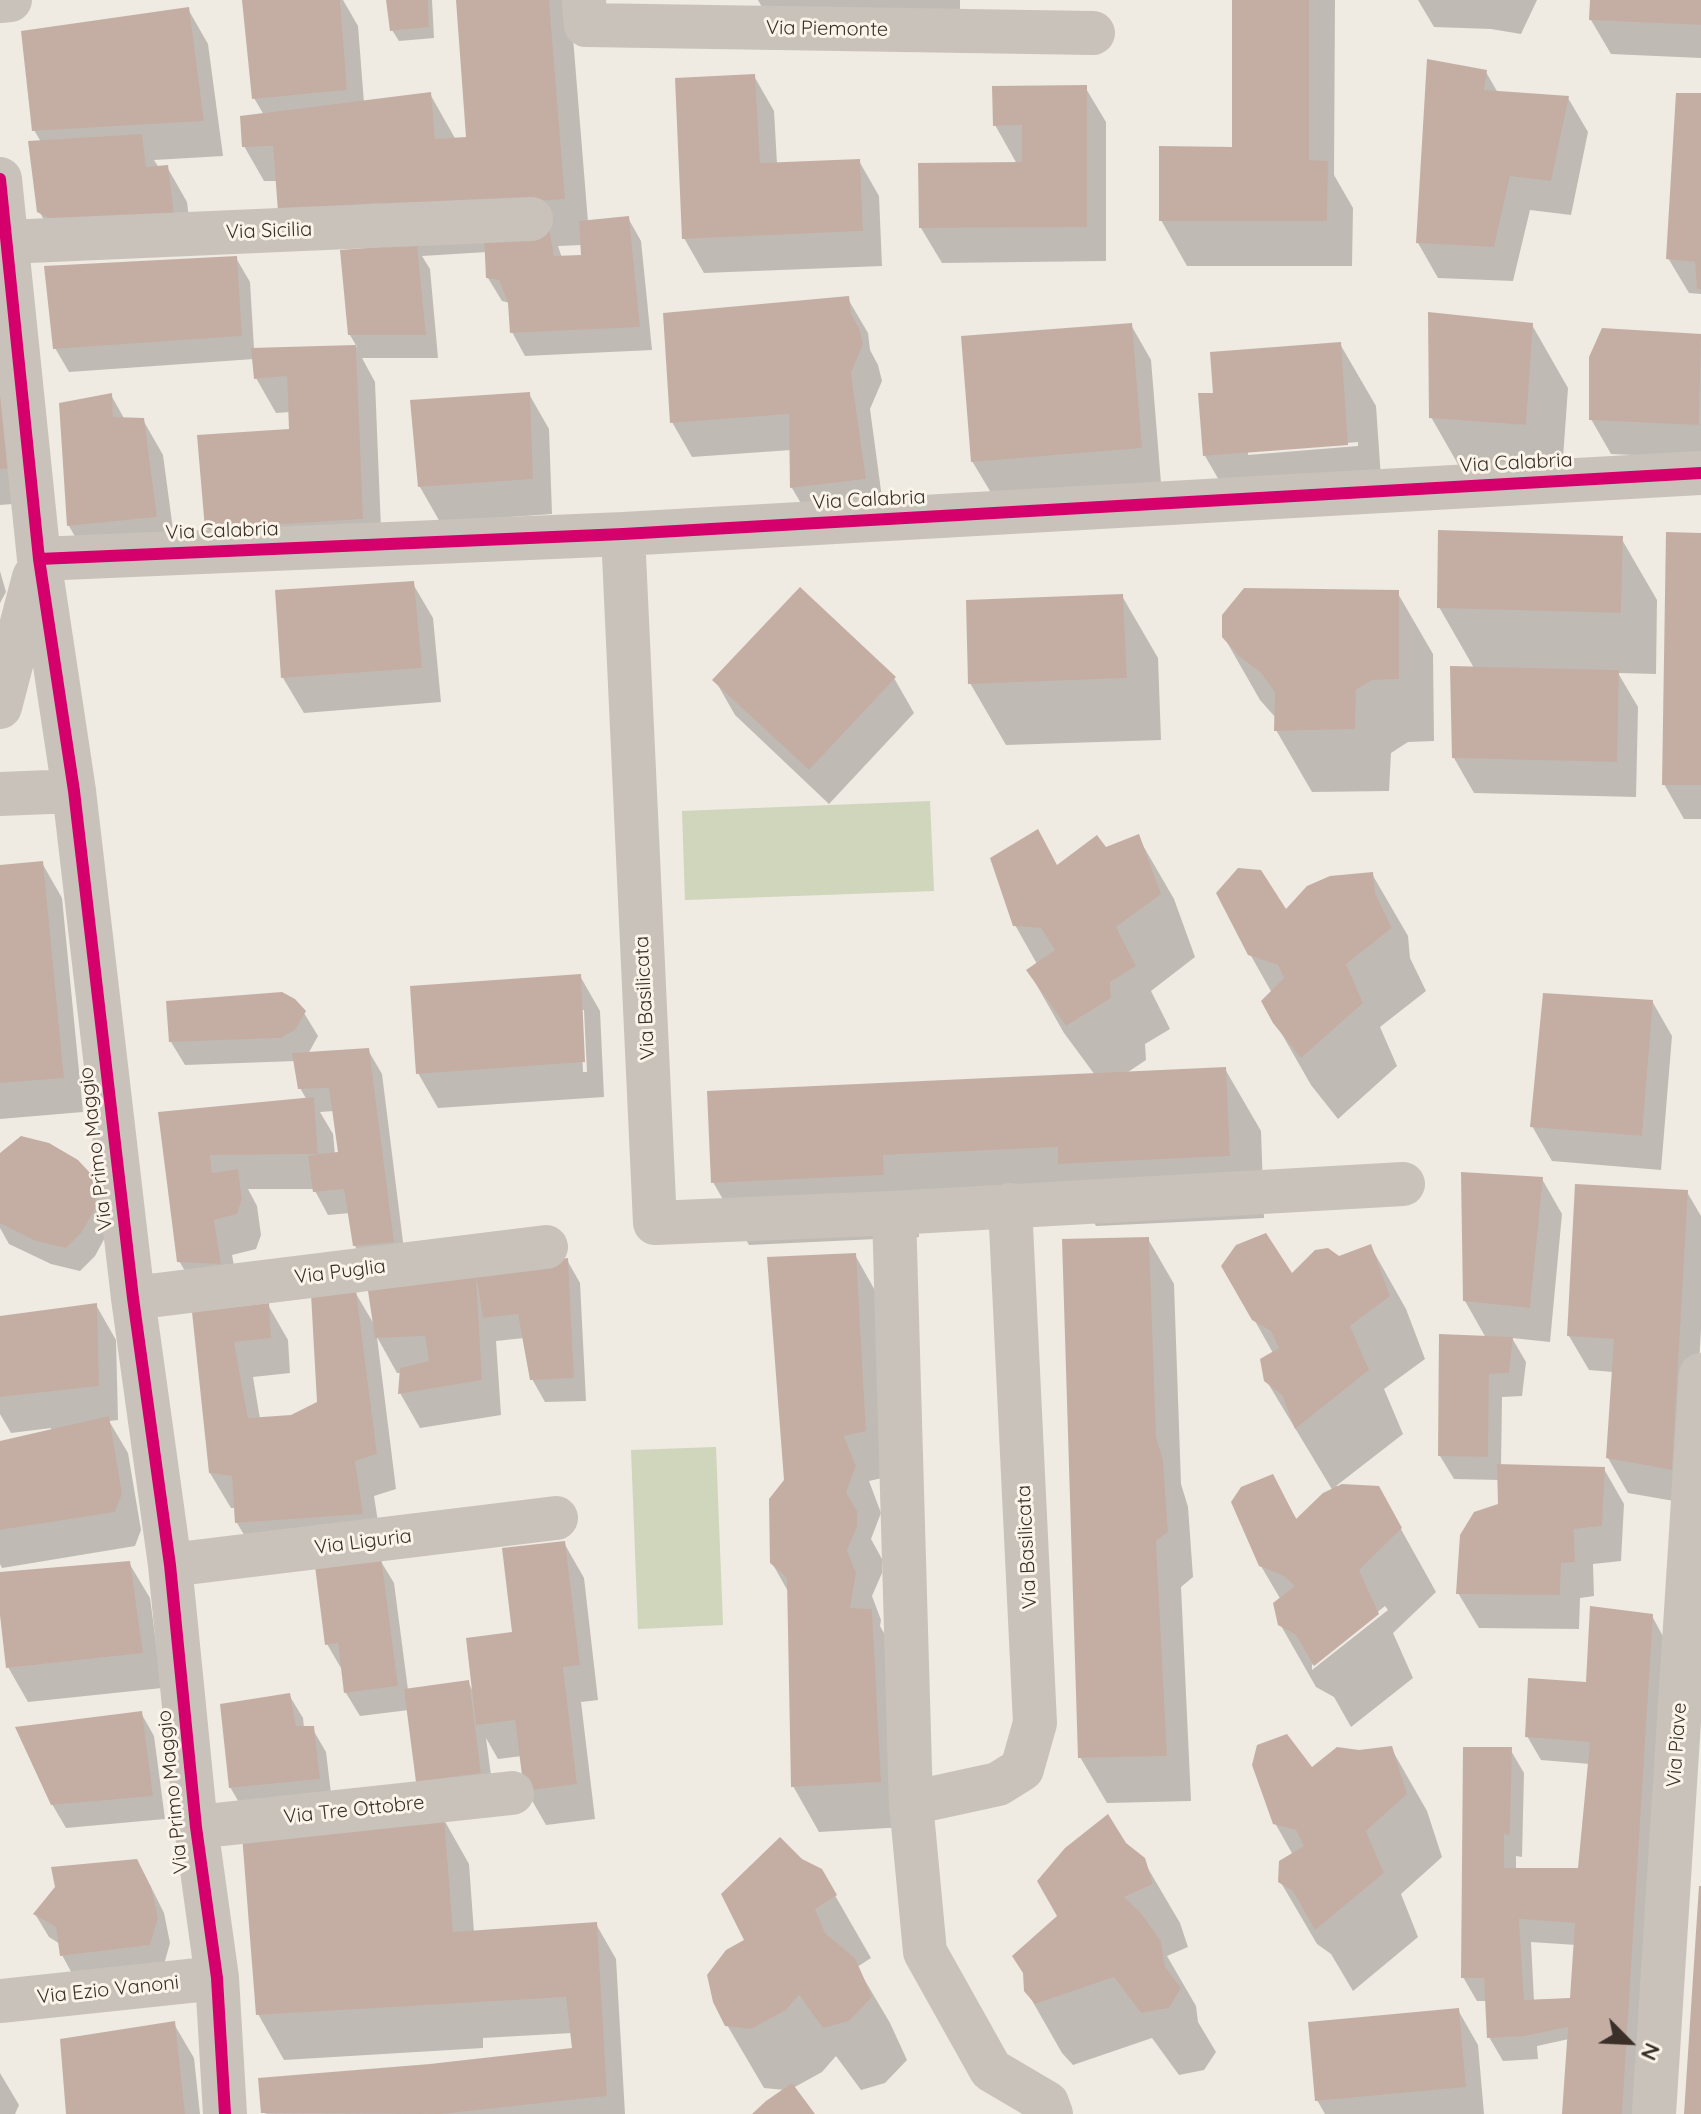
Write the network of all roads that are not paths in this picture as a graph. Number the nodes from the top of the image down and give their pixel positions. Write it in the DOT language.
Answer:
graph roads {
  1 [pos="10,0"];
  2 [pos="584,0"];
  3 [pos="0,1"];
  4 [pos="1093,33"];
  5 [pos="0,179"];
  6 [pos="531,219"];
  7 [pos="6,242"];
  8 [pos="7,324"];
  9 [pos="1701,473"];
  10 [pos="623,534"];
  11 [pos="39,559"];
  12 [pos="0,707"];
  13 [pos="74,791"];
  14 [pos="0,794"];
  15 [pos="1403,1184"];
  16 [pos="1010,1205"];
  17 [pos="894,1213"];
  18 [pos="546,1247"];
  19 [pos="133,1298"];
  20 [pos="1701,1375"];
  21 [pos="556,1518"];
  22 [pos="170,1565"];
  23 [pos="512,1793"];
  24 [pos="911,1803"];
  25 [pos="196,1827"];
  26 [pos="217,1978"];
  27 [pos="0,2001"];
  28 [pos="225,2114"];
  29 [pos="1051,2114"];
  30 [pos="1654,2114"];
  1 -- 3 [label="street"];
  2 -- 4 [label="street, Via Piemonte"];
  5 -- 7 [label="street, Via Primo Maggio"];
  6 -- 7 [label="street, Via Sicilia"];
  7 -- 8 [label="street, Via Primo Maggio"];
  8 -- 11 [label="street, Via Primo Maggio"];
  9 -- 10 [label="street, Via Calabria"];
  10 -- 11 [label="street, Via Calabria"];
  10 -- 17 [label="street, Via Basilicata"];
  11 -- 12 [label="street"];
  11 -- 13 [label="street, Via Primo Maggio"];
  13 -- 14 [label="street"];
  13 -- 19 [label="street, Via Primo Maggio"];
  15 -- 16 [label="street, Via Basilicata"];
  16 -- 17 [label="street, Via Basilicata"];
  16 -- 24 [label="street, Via Basilicata"];
  17 -- 24 [label="street"];
  18 -- 19 [label="street, Via Puglia"];
  19 -- 22 [label="street, Via Primo Maggio"];
  20 -- 30 [label="street, Via Piave"];
  21 -- 22 [label="street, Via Liguria"];
  22 -- 25 [label="street, Via Primo Maggio"];
  23 -- 25 [label="street, Via Tre Ottobre"];
  24 -- 29 [label="street"];
  25 -- 26 [label="street, Via Primo Maggio"];
  26 -- 27 [label="street, Via Ezio Vanoni"];
  26 -- 28 [label="street, Via Primo Maggio"];
}
